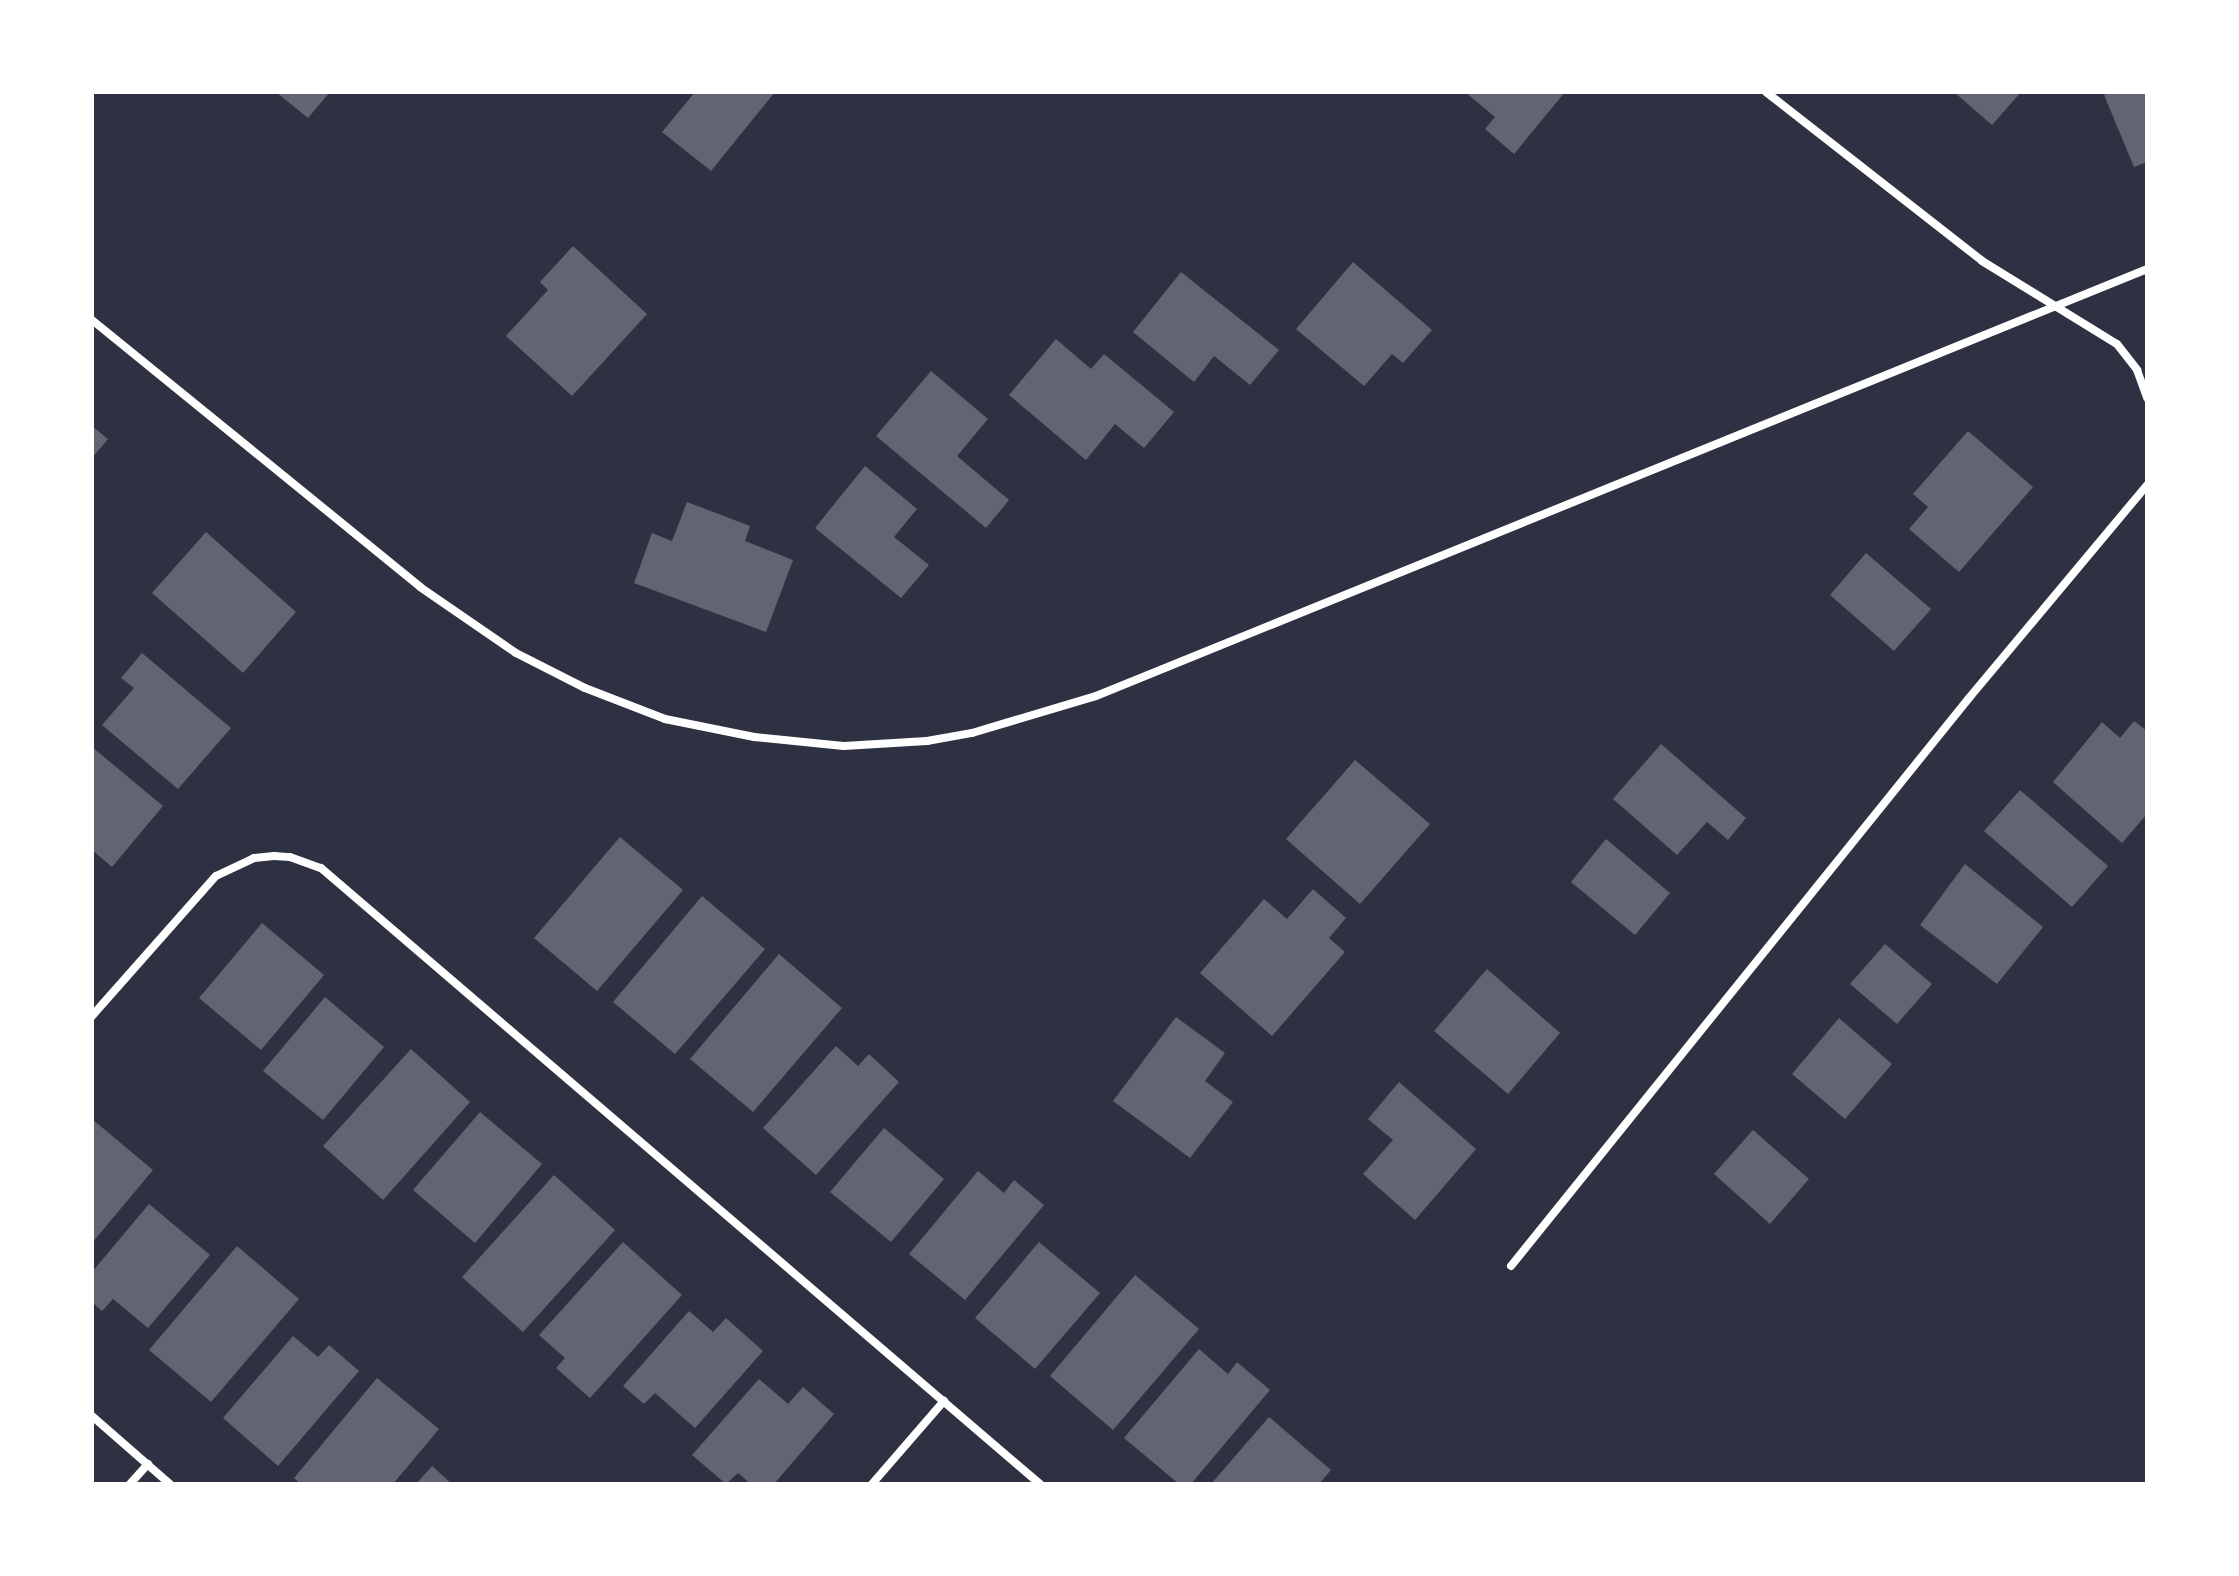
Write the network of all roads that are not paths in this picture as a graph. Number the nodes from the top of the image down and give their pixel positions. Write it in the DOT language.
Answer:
graph roads {
  1 [pos="1766,92"];
  2 [pos="2147,269"];
  3 [pos="2058,306"];
  4 [pos="92,320"];
  5 [pos="2147,398"];
  6 [pos="2147,485"];
  7 [pos="92,1016"];
  8 [pos="1511,1266"];
  9 [pos="944,1401"];
  10 [pos="92,1416"];
  11 [pos="148,1464"];
  12 [pos="130,1484"];
  13 [pos="170,1484"];
  14 [pos="872,1484"];
  15 [pos="1040,1484"];
  1 -- 3 [label="street"];
  2 -- 3 [label="street"];
  3 -- 4 [label="street"];
  3 -- 5 [label="street"];
  6 -- 8 [label="street"];
  7 -- 9 [label="street"];
  9 -- 14 [label="street"];
  9 -- 15 [label="street"];
  10 -- 11 [label="street"];
  11 -- 12 [label="street"];
  11 -- 13 [label="street"];
}
